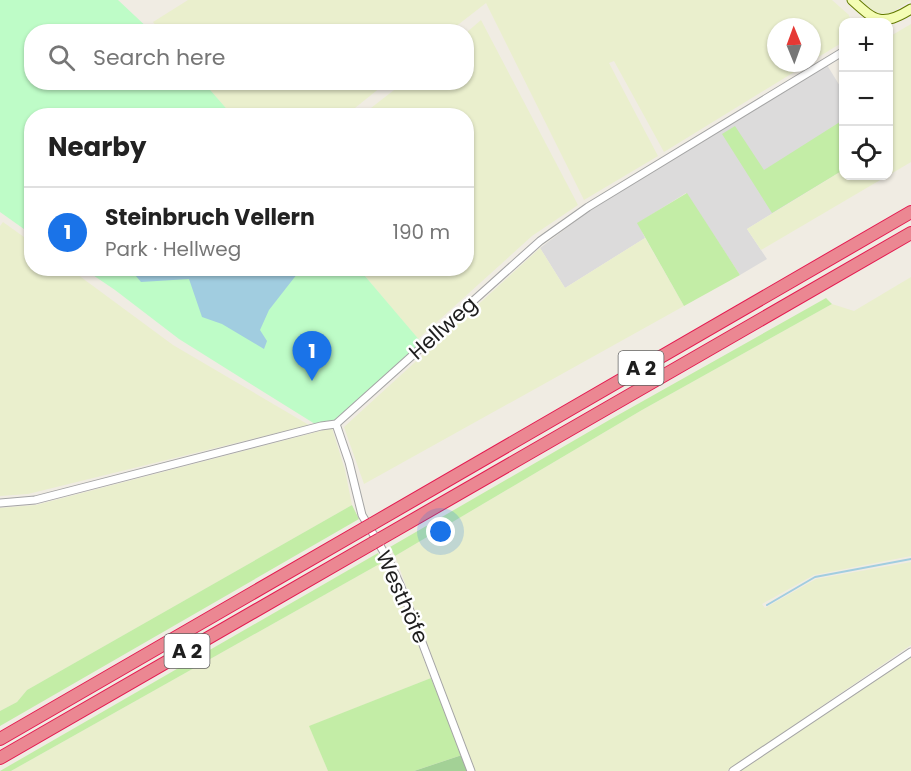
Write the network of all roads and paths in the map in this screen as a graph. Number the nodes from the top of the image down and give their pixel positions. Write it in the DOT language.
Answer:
graph roads {
  1 [pos="852,0"];
  2 [pos="911,9"];
  3 [pos="868,18"];
  4 [pos="893,18"];
  5 [pos="839,53"];
  6 [pos="911,212"];
  7 [pos="911,232"];
  8 [pos="336,424"];
  9 [pos="0,503"];
  10 [pos="911,652"];
  11 [pos="0,739"];
  12 [pos="0,759"];
  13 [pos="471,771"];
  14 [pos="733,771"];
  1 -- 3 [label="main road"];
  2 -- 4 [label="main road"];
  5 -- 8 [label="street, Hellweg"];
  6 -- 11 [label="highway, A 2"];
  7 -- 12 [label="highway, A 2"];
  8 -- 9 [label="street"];
  8 -- 13 [label="street, Westhöfe"];
  10 -- 14 [label="street"];
}
